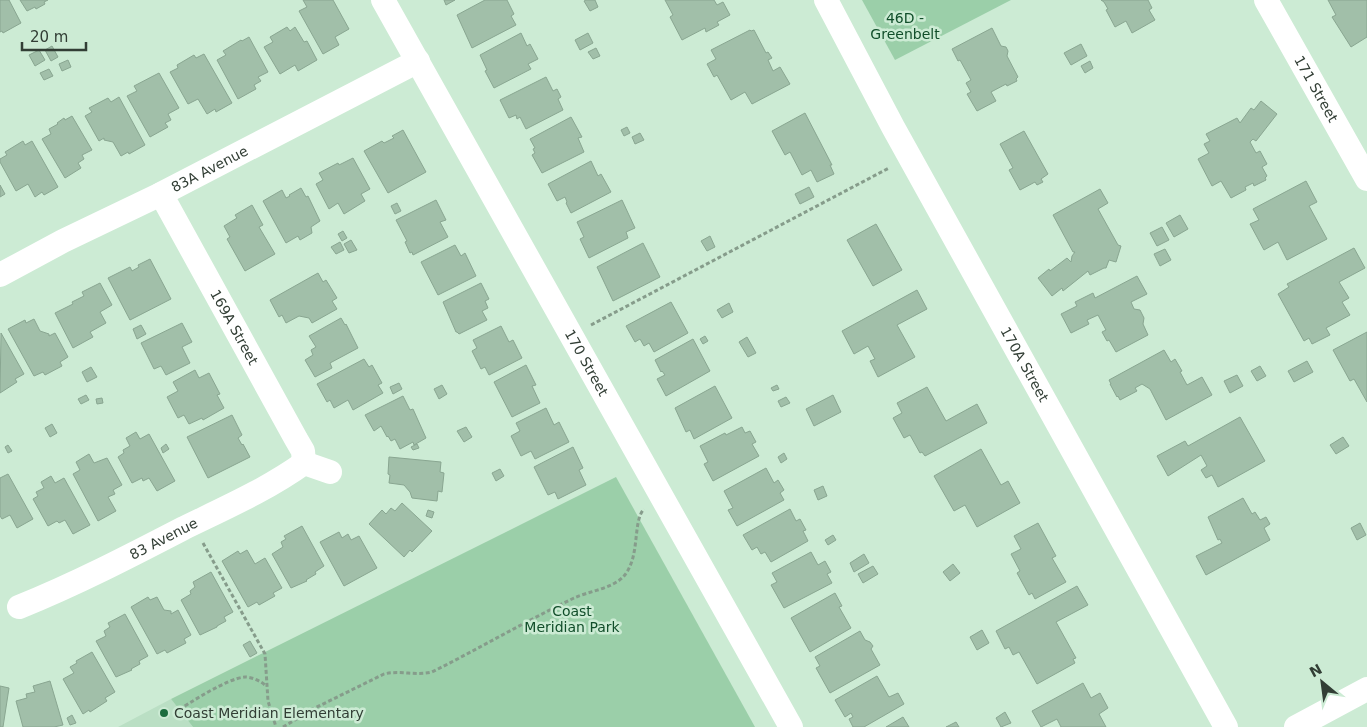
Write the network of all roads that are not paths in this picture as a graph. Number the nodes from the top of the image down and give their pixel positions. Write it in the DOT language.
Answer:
graph roads {
  1 [pos="383,0"];
  2 [pos="826,0"];
  3 [pos="1266,0"];
  4 [pos="418,61"];
  5 [pos="1367,179"];
  6 [pos="161,194"];
  7 [pos="0,275"];
  8 [pos="304,463"];
  9 [pos="330,472"];
  10 [pos="19,607"];
  11 [pos="1367,689"];
  12 [pos="791,727"];
  13 [pos="1226,727"];
  14 [pos="1296,727"];
  1 -- 4 [label="street, 170 Street"];
  2 -- 13 [label="street, 170A Street"];
  3 -- 5 [label="street, 171 Street"];
  4 -- 6 [label="street, 83A Avenue"];
  4 -- 12 [label="street, 170 Street"];
  6 -- 7 [label="street, 83A Avenue"];
  6 -- 8 [label="street, 169A Street"];
  8 -- 9 [label="street"];
  8 -- 10 [label="street, 83 Avenue"];
  11 -- 14 [label="street"];
}
